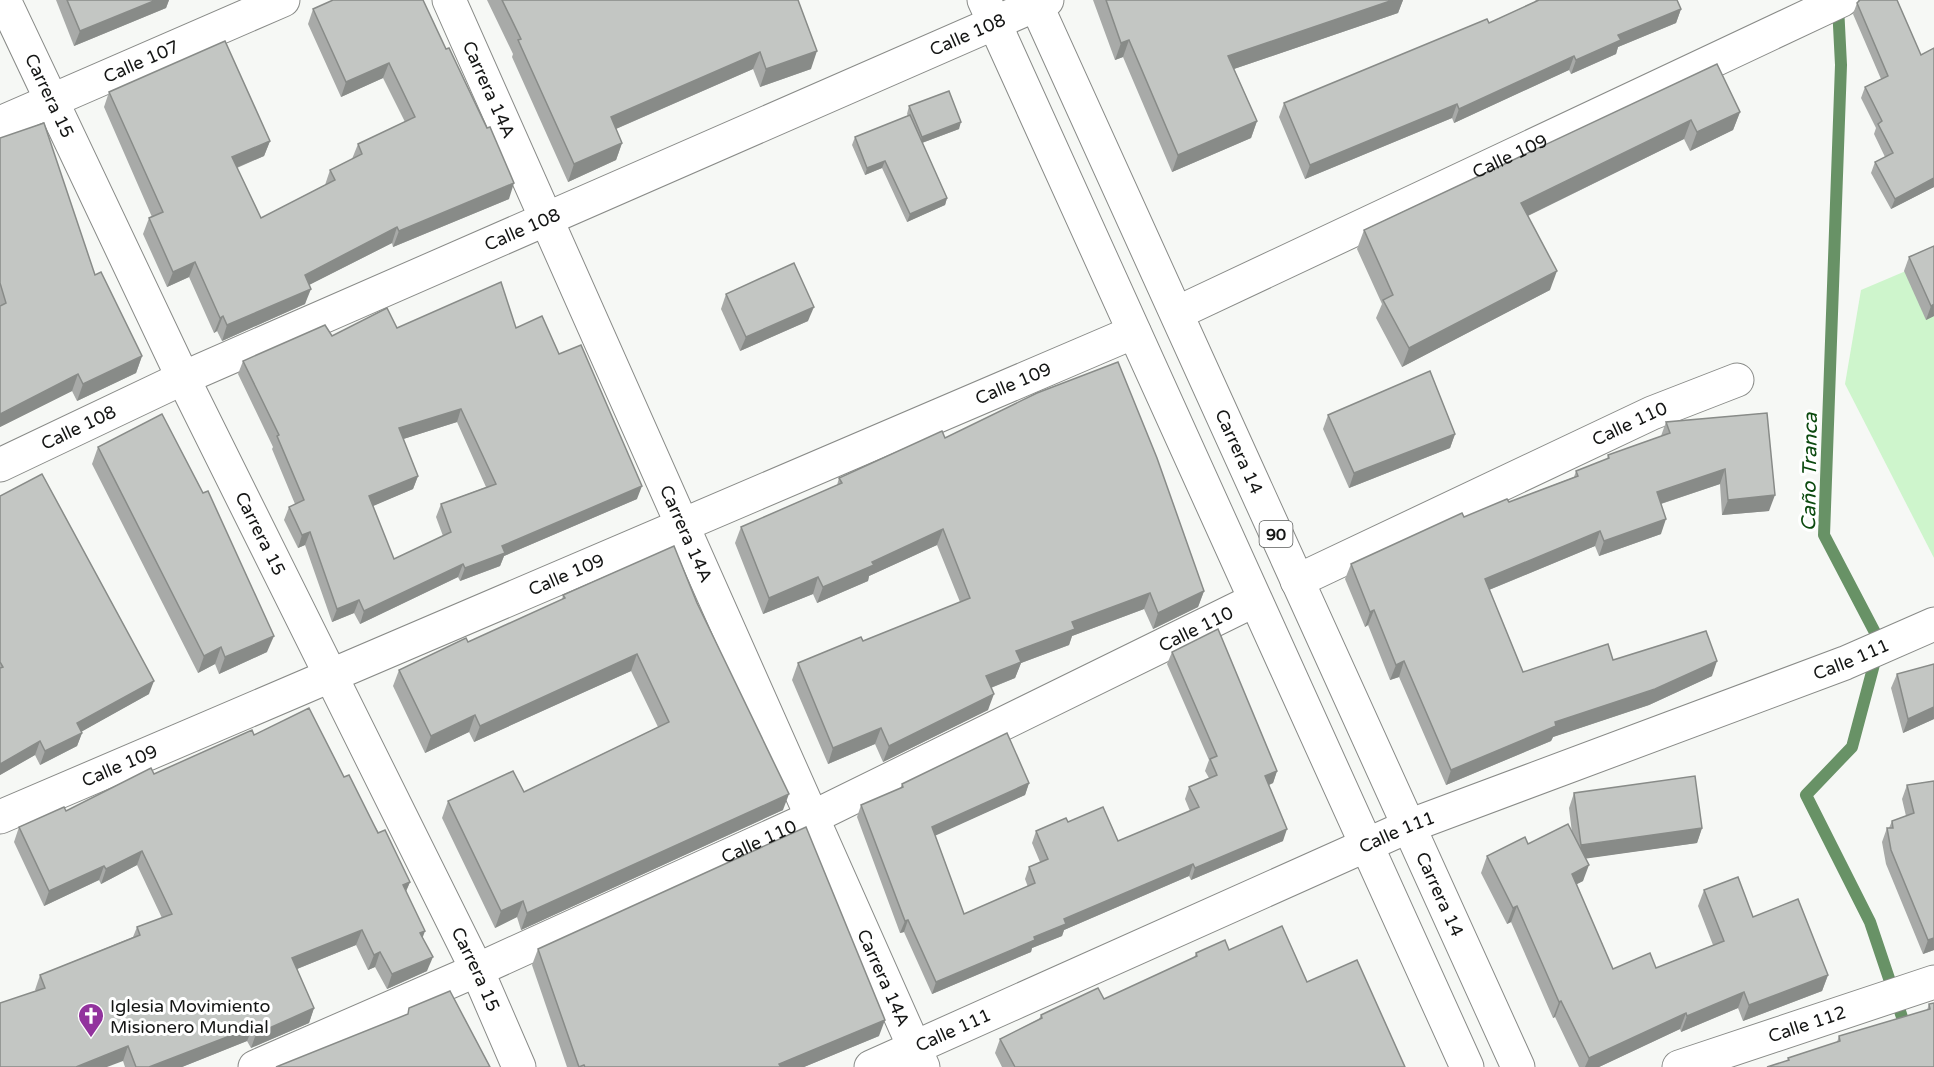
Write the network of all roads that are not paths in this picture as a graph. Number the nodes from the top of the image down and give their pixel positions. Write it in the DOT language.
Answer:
graph roads {
  1 [pos="4,0"];
  2 [pos="284,0"];
  3 [pos="449,0"];
  4 [pos="1842,0"];
  5 [pos="1039,2"];
  6 [pos="989,12"];
  7 [pos="51,99"];
  8 [pos="0,123"];
  9 [pos="548,219"];
  10 [pos="1177,313"];
  11 [pos="1134,332"];
  12 [pos="183,378"];
  13 [pos="1737,380"];
  14 [pos="0,465"];
  15 [pos="682,525"];
  16 [pos="1297,581"];
  17 [pos="1255,600"];
  18 [pos="1934,624"];
  19 [pos="331,675"];
  20 [pos="0,817"];
  21 [pos="811,818"];
  22 [pos="1409,826"];
  23 [pos="1366,845"];
  24 [pos="477,970"];
  25 [pos="1934,982"];
  26 [pos="919,1057"];
  27 [pos="255,1067"];
  28 [pos="519,1067"];
  29 [pos="871,1067"];
  30 [pos="1467,1067"];
  31 [pos="1518,1067"];
  32 [pos="1679,1067"];
  1 -- 7 [label="street, Carrera 15"];
  2 -- 7 [label="street, Calle 107"];
  3 -- 9 [label="street, Carrera 14A"];
  4 -- 10 [label="street, Calle 109"];
  5 -- 6 [label="street, Calle 108"];
  5 -- 10 [label="street, Carrera 14 / 90"];
  6 -- 9 [label="street, Calle 108"];
  6 -- 11 [label="street, 90"];
  7 -- 8 [label="street, Calle 107"];
  7 -- 12 [label="street, Carrera 15"];
  9 -- 12 [label="street, Calle 108"];
  9 -- 15 [label="street, Carrera 14A"];
  10 -- 16 [label="street, Carrera 14 / 90"];
  11 -- 15 [label="street, Calle 109"];
  11 -- 17 [label="street, 90"];
  12 -- 14 [label="street, Calle 108"];
  12 -- 19 [label="street, Carrera 15"];
  13 -- 16 [label="street, Calle 110"];
  15 -- 19 [label="street, Calle 109"];
  15 -- 21 [label="street, Carrera 14A"];
  16 -- 22 [label="street, Carrera 14 / 90"];
  17 -- 21 [label="street, Calle 110"];
  17 -- 23 [label="street, 90"];
  18 -- 22 [label="street, Calle 111"];
  19 -- 20 [label="street, Calle 109"];
  19 -- 24 [label="street, Carrera 15"];
  21 -- 24 [label="street, Calle 110"];
  21 -- 26 [label="street, Carrera 14A"];
  22 -- 23 [label="street, Calle 111"];
  22 -- 31 [label="street, Carrera 14 / 90"];
  23 -- 26 [label="street, Calle 111"];
  23 -- 30 [label="street, 90"];
  24 -- 27 [label="street, Calle 110"];
  24 -- 28 [label="street, Carrera 15"];
  25 -- 32 [label="street, Calle 112"];
  26 -- 29 [label="street, Calle 111"];
}
